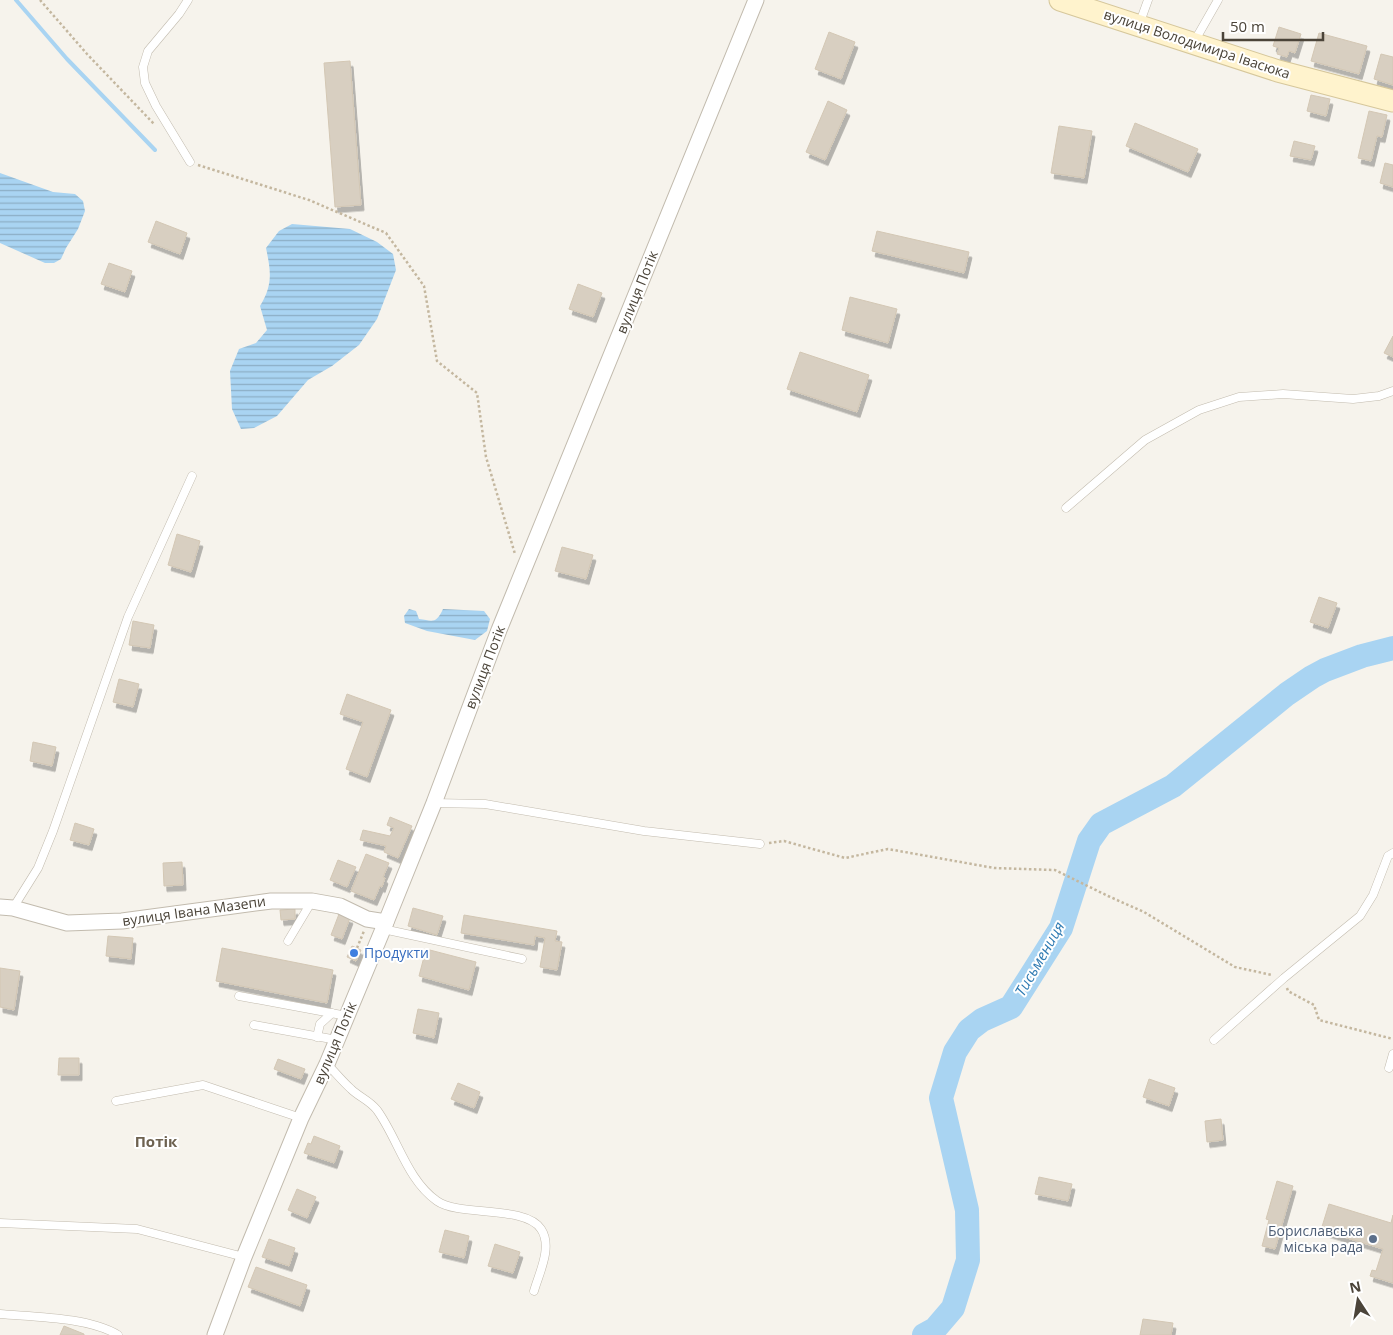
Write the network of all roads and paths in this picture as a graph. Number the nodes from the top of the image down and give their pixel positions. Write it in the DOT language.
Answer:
graph roads {
  1 [pos="40,0"];
  2 [pos="188,0"];
  3 [pos="756,0"];
  4 [pos="1060,0"];
  5 [pos="1148,0"];
  6 [pos="1218,0"];
  7 [pos="1139,27"];
  8 [pos="1193,44"];
  9 [pos="1393,101"];
  10 [pos="156,126"];
  11 [pos="190,162"];
  12 [pos="1393,390"];
  13 [pos="192,476"];
  14 [pos="1066,508"];
  15 [pos="522,575"];
  16 [pos="434,803"];
  17 [pos="760,844"];
  18 [pos="1393,852"];
  19 [pos="312,901"];
  20 [pos="6,908"];
  21 [pos="384,925"];
  22 [pos="288,941"];
  23 [pos="522,959"];
  24 [pos="1284,978"];
  25 [pos="239,996"];
  26 [pos="339,1015"];
  27 [pos="254,1025"];
  28 [pos="317,1037"];
  29 [pos="1393,1039"];
  30 [pos="337,1040"];
  31 [pos="1214,1040"];
  32 [pos="1393,1054"];
  33 [pos="327,1064"];
  34 [pos="1389,1068"];
  35 [pos="116,1101"];
  36 [pos="301,1118"];
  37 [pos="0,1223"];
  38 [pos="244,1257"];
  39 [pos="534,1291"];
  40 [pos="0,1314"];
  41 [pos="118,1335"];
  42 [pos="215,1335"];
  1 -- 10 [label="path"];
  2 -- 11 [label="lane"];
  3 -- 15 [label="street, вулиця Потік"];
  4 -- 7 [label="street, вулиця Володимира Івасюка"];
  5 -- 7 [label="lane"];
  6 -- 8 [label="lane"];
  7 -- 8 [label="street, вулиця Володимира Івасюка"];
  8 -- 9 [label="street, вулиця Володимира Івасюка"];
  11 -- 15 [label="path"];
  12 -- 14 [label="lane"];
  13 -- 20 [label="lane"];
  15 -- 16 [label="street, вулиця Потік"];
  16 -- 17 [label="lane"];
  16 -- 21 [label="street, вулиця Потік"];
  17 -- 24 [label="path"];
  18 -- 24 [label="lane"];
  19 -- 20 [label="street, вулиця Івана Мазепи"];
  19 -- 21 [label="street, вулиця Івана Мазепи"];
  19 -- 22 [label="lane"];
  21 -- 23 [label="lane"];
  21 -- 26 [label="street, вулиця Потік"];
  24 -- 29 [label="path"];
  24 -- 31 [label="lane"];
  25 -- 26 [label="lane"];
  26 -- 28 [label="lane"];
  26 -- 30 [label="street, вулиця Потік"];
  27 -- 28 [label="lane"];
  28 -- 30 [label="lane"];
  30 -- 33 [label="street, вулиця Потік"];
  32 -- 34 [label="lane"];
  33 -- 36 [label="street, вулиця Потік"];
  33 -- 39 [label="lane"];
  35 -- 36 [label="lane"];
  36 -- 38 [label="street, вулиця Потік"];
  37 -- 38 [label="lane"];
  38 -- 42 [label="street, вулиця Потік"];
  40 -- 41 [label="lane"];
}
